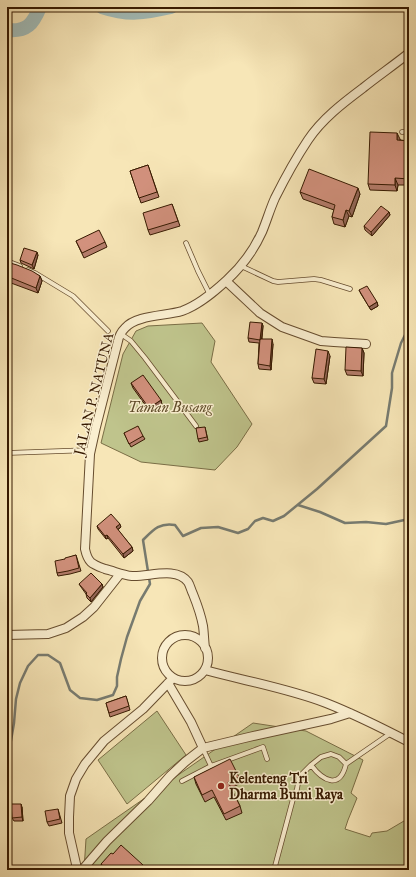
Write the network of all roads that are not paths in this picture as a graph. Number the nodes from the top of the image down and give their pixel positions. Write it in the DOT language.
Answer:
graph roads {
  1 [pos="409,53"];
  2 [pos="409,131"];
  3 [pos="402,132"];
  4 [pos="186,243"];
  5 [pos="7,261"];
  6 [pos="241,266"];
  7 [pos="226,281"];
  8 [pos="350,289"];
  9 [pos="210,294"];
  10 [pos="108,331"];
  11 [pos="118,338"];
  12 [pos="366,344"];
  13 [pos="196,426"];
  14 [pos="91,450"];
  15 [pos="7,453"];
  16 [pos="120,574"];
  17 [pos="7,635"];
  18 [pos="205,648"];
  19 [pos="205,670"];
  20 [pos="170,681"];
  21 [pos="350,713"];
  22 [pos="392,733"];
  23 [pos="409,742"];
  24 [pos="203,748"];
  25 [pos="267,759"];
  26 [pos="346,764"];
  27 [pos="311,765"];
  28 [pos="211,766"];
  29 [pos="182,781"];
  30 [pos="77,870"];
  31 [pos="82,870"];
  32 [pos="274,870"];
  1 -- 6 [label="street, JALAN P. NATUNA"];
  2 -- 3 [label="lane"];
  4 -- 9 [label="lane"];
  5 -- 10 [label="lane"];
  6 -- 7 [label="street, JALAN P. NATUNA"];
  6 -- 8 [label="lane"];
  7 -- 9 [label="street, JALAN P. NATUNA"];
  7 -- 12 [label="street"];
  9 -- 11 [label="street, JALAN P. NATUNA"];
  11 -- 13 [label="lane"];
  11 -- 14 [label="street, JALAN P. NATUNA"];
  14 -- 15 [label="lane"];
  14 -- 16 [label="street, JALAN P. NATUNA"];
  16 -- 17 [label="street"];
  16 -- 18 [label="street, JALAN P. NATUNA"];
  18 -- 19 [label="street"];
  18 -- 20 [label="street"];
  19 -- 20 [label="street"];
  19 -- 21 [label="street"];
  20 -- 24 [label="street"];
  20 -- 30 [label="street"];
  21 -- 22 [label="street"];
  21 -- 24 [label="street"];
  22 -- 23 [label="street"];
  22 -- 26 [label="lane"];
  24 -- 28 [label="lane"];
  24 -- 31 [label="street"];
  25 -- 28 [label="lane"];
  26 -- 27 [label="lane"];
  26 -- 27 [label="lane"];
  27 -- 32 [label="lane"];
  28 -- 29 [label="lane"];
}
